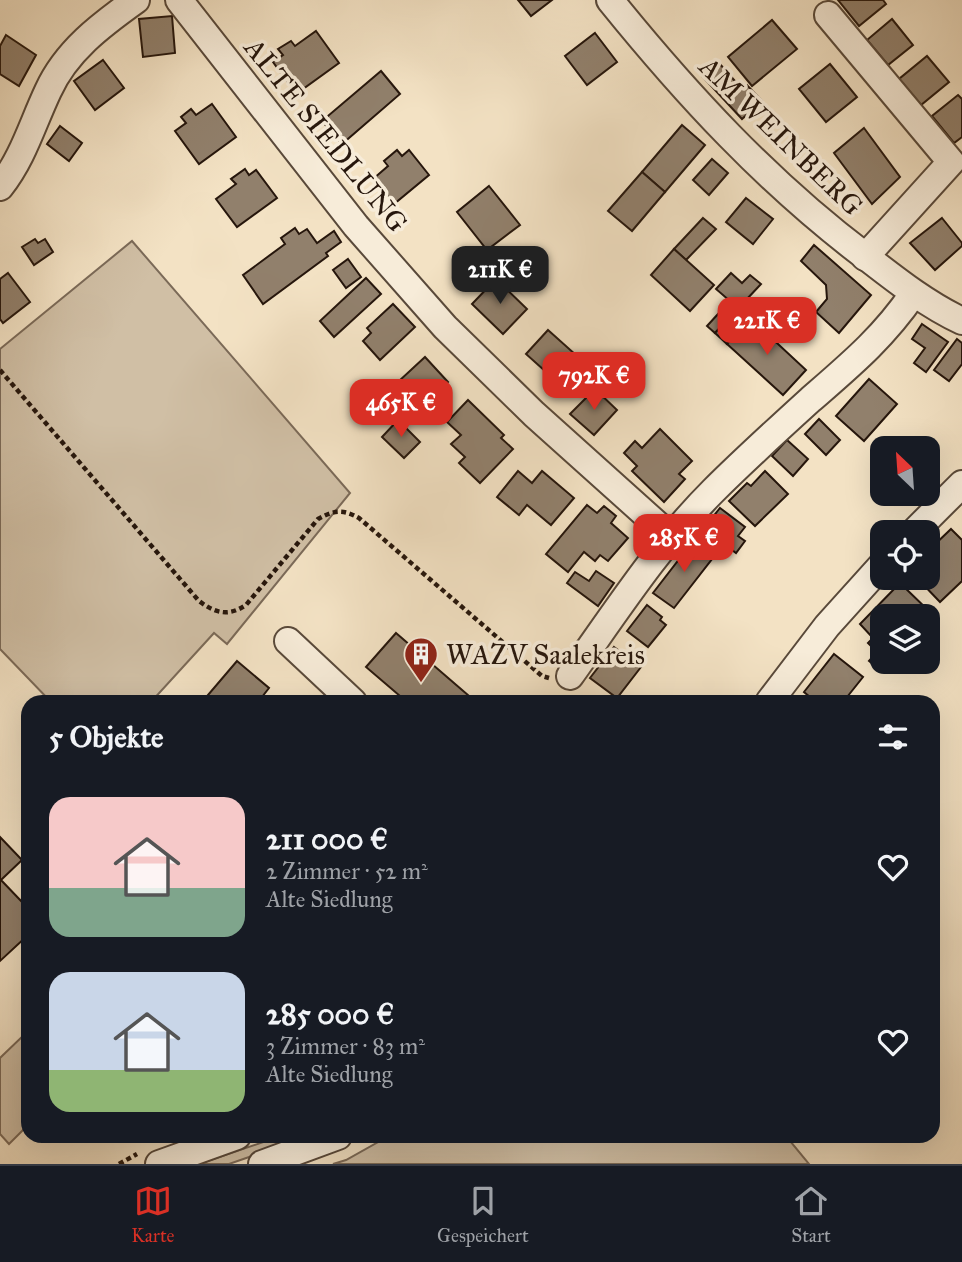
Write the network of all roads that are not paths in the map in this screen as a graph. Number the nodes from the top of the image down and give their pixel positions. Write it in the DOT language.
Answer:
graph roads {
  1 [pos="136,0"];
  2 [pos="179,0"];
  3 [pos="610,0"];
  4 [pos="828,15"];
  5 [pos="957,158"];
  6 [pos="0,187"];
  7 [pos="865,257"];
  8 [pos="914,294"];
  9 [pos="962,321"];
  10 [pos="962,484"];
  11 [pos="926,520"];
  12 [pos="671,537"];
  13 [pos="870,578"];
  14 [pos="288,641"];
  15 [pos="570,676"];
  16 [pos="346,695"];
  17 [pos="774,695"];
  18 [pos="218,1143"];
  19 [pos="319,1143"];
  20 [pos="159,1164"];
  21 [pos="262,1164"];
  1 -- 6 [label="street"];
  2 -- 12 [label="street, ALTE SIEDLUNG"];
  3 -- 7 [label="street, AM WEINBERG"];
  4 -- 5 [label="street"];
  5 -- 7 [label="street"];
  7 -- 8 [label="street, AM WEINBERG"];
  8 -- 9 [label="street, AM WEINBERG"];
  8 -- 12 [label="street"];
  10 -- 11 [label="street"];
  12 -- 15 [label="street"];
  13 -- 17 [label="street"];
  14 -- 16 [label="street"];
  18 -- 20 [label="street"];
  19 -- 21 [label="street"];
}
